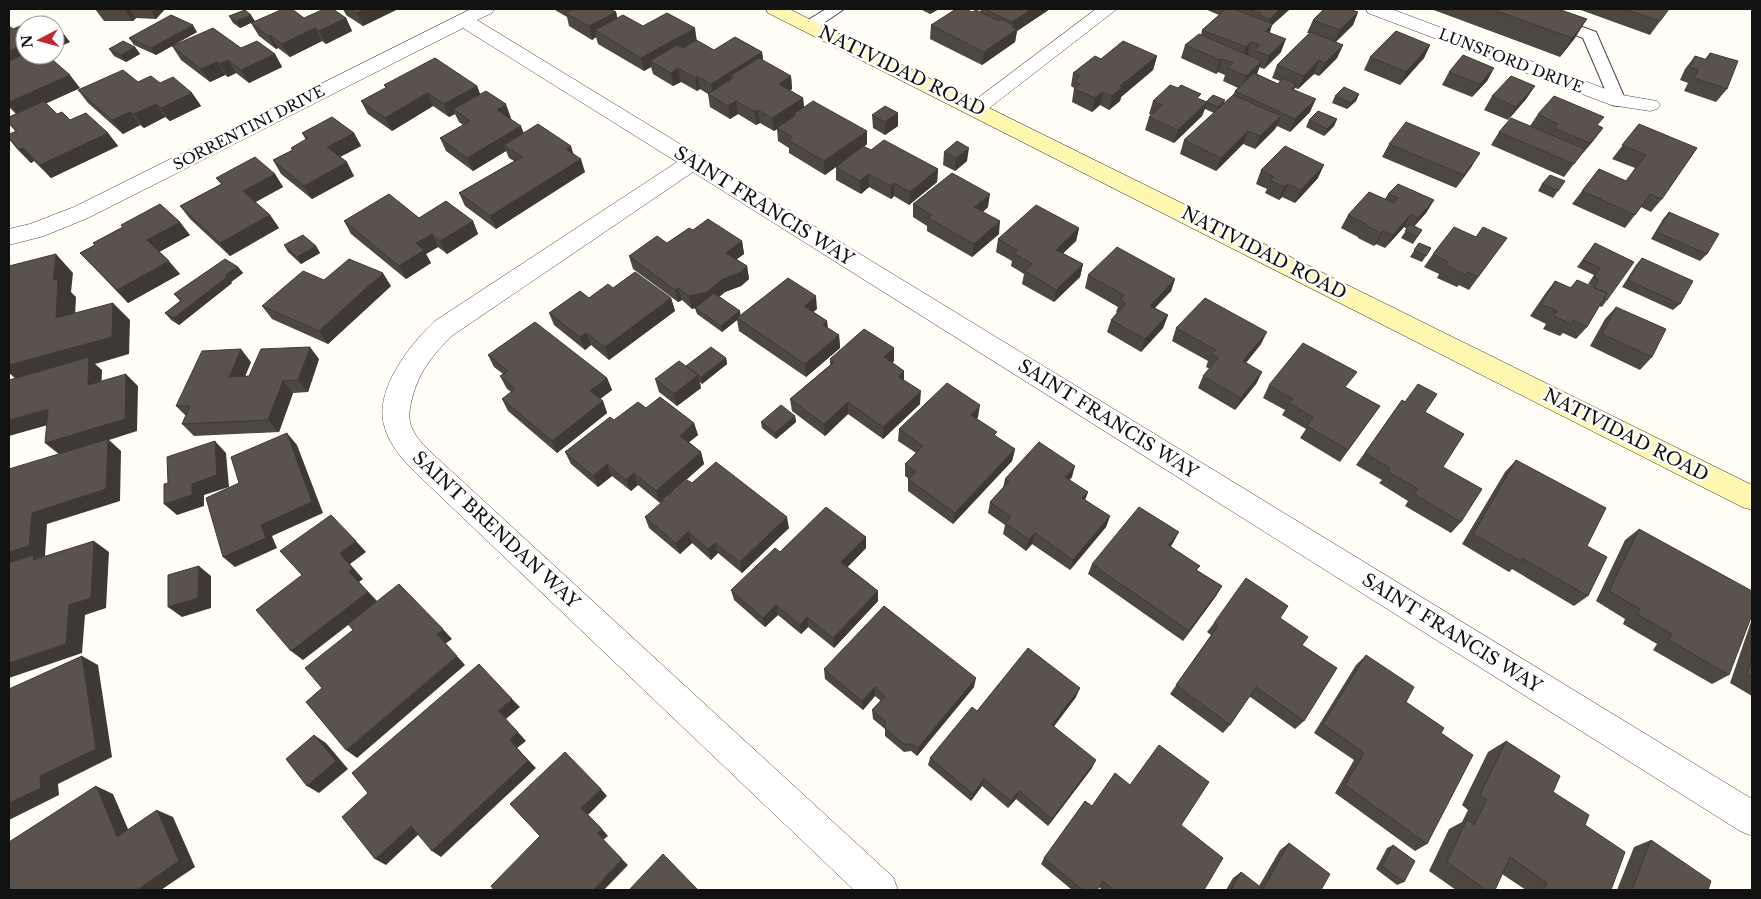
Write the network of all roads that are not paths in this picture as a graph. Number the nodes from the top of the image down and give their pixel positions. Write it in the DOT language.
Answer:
graph roads {
  1 [pos="775,9"];
  2 [pos="836,9"];
  3 [pos="1108,9"];
  4 [pos="1374,9"];
  5 [pos="1520,9"];
  6 [pos="474,14"];
  7 [pos="809,26"];
  8 [pos="1618,101"];
  9 [pos="1650,105"];
  10 [pos="976,108"];
  11 [pos="693,162"];
  12 [pos="9,237"];
  13 [pos="1752,498"];
  14 [pos="1752,819"];
  15 [pos="880,890"];
  1 -- 7 [label="main road, NATIVIDAD ROAD"];
  2 -- 7 [label="lane"];
  3 -- 10 [label="street"];
  4 -- 8 [label="street, LUNSFORD DRIVE"];
  5 -- 8 [label="lane"];
  6 -- 11 [label="street, SAINT FRANCIS WAY"];
  6 -- 12 [label="street, SORRENTINI DRIVE"];
  7 -- 10 [label="main road, NATIVIDAD ROAD"];
  8 -- 9 [label="street, LUNSFORD DRIVE"];
  10 -- 13 [label="main road, NATIVIDAD ROAD"];
  11 -- 14 [label="street, SAINT FRANCIS WAY"];
  11 -- 15 [label="street, SAINT BRENDAN WAY"];
}
